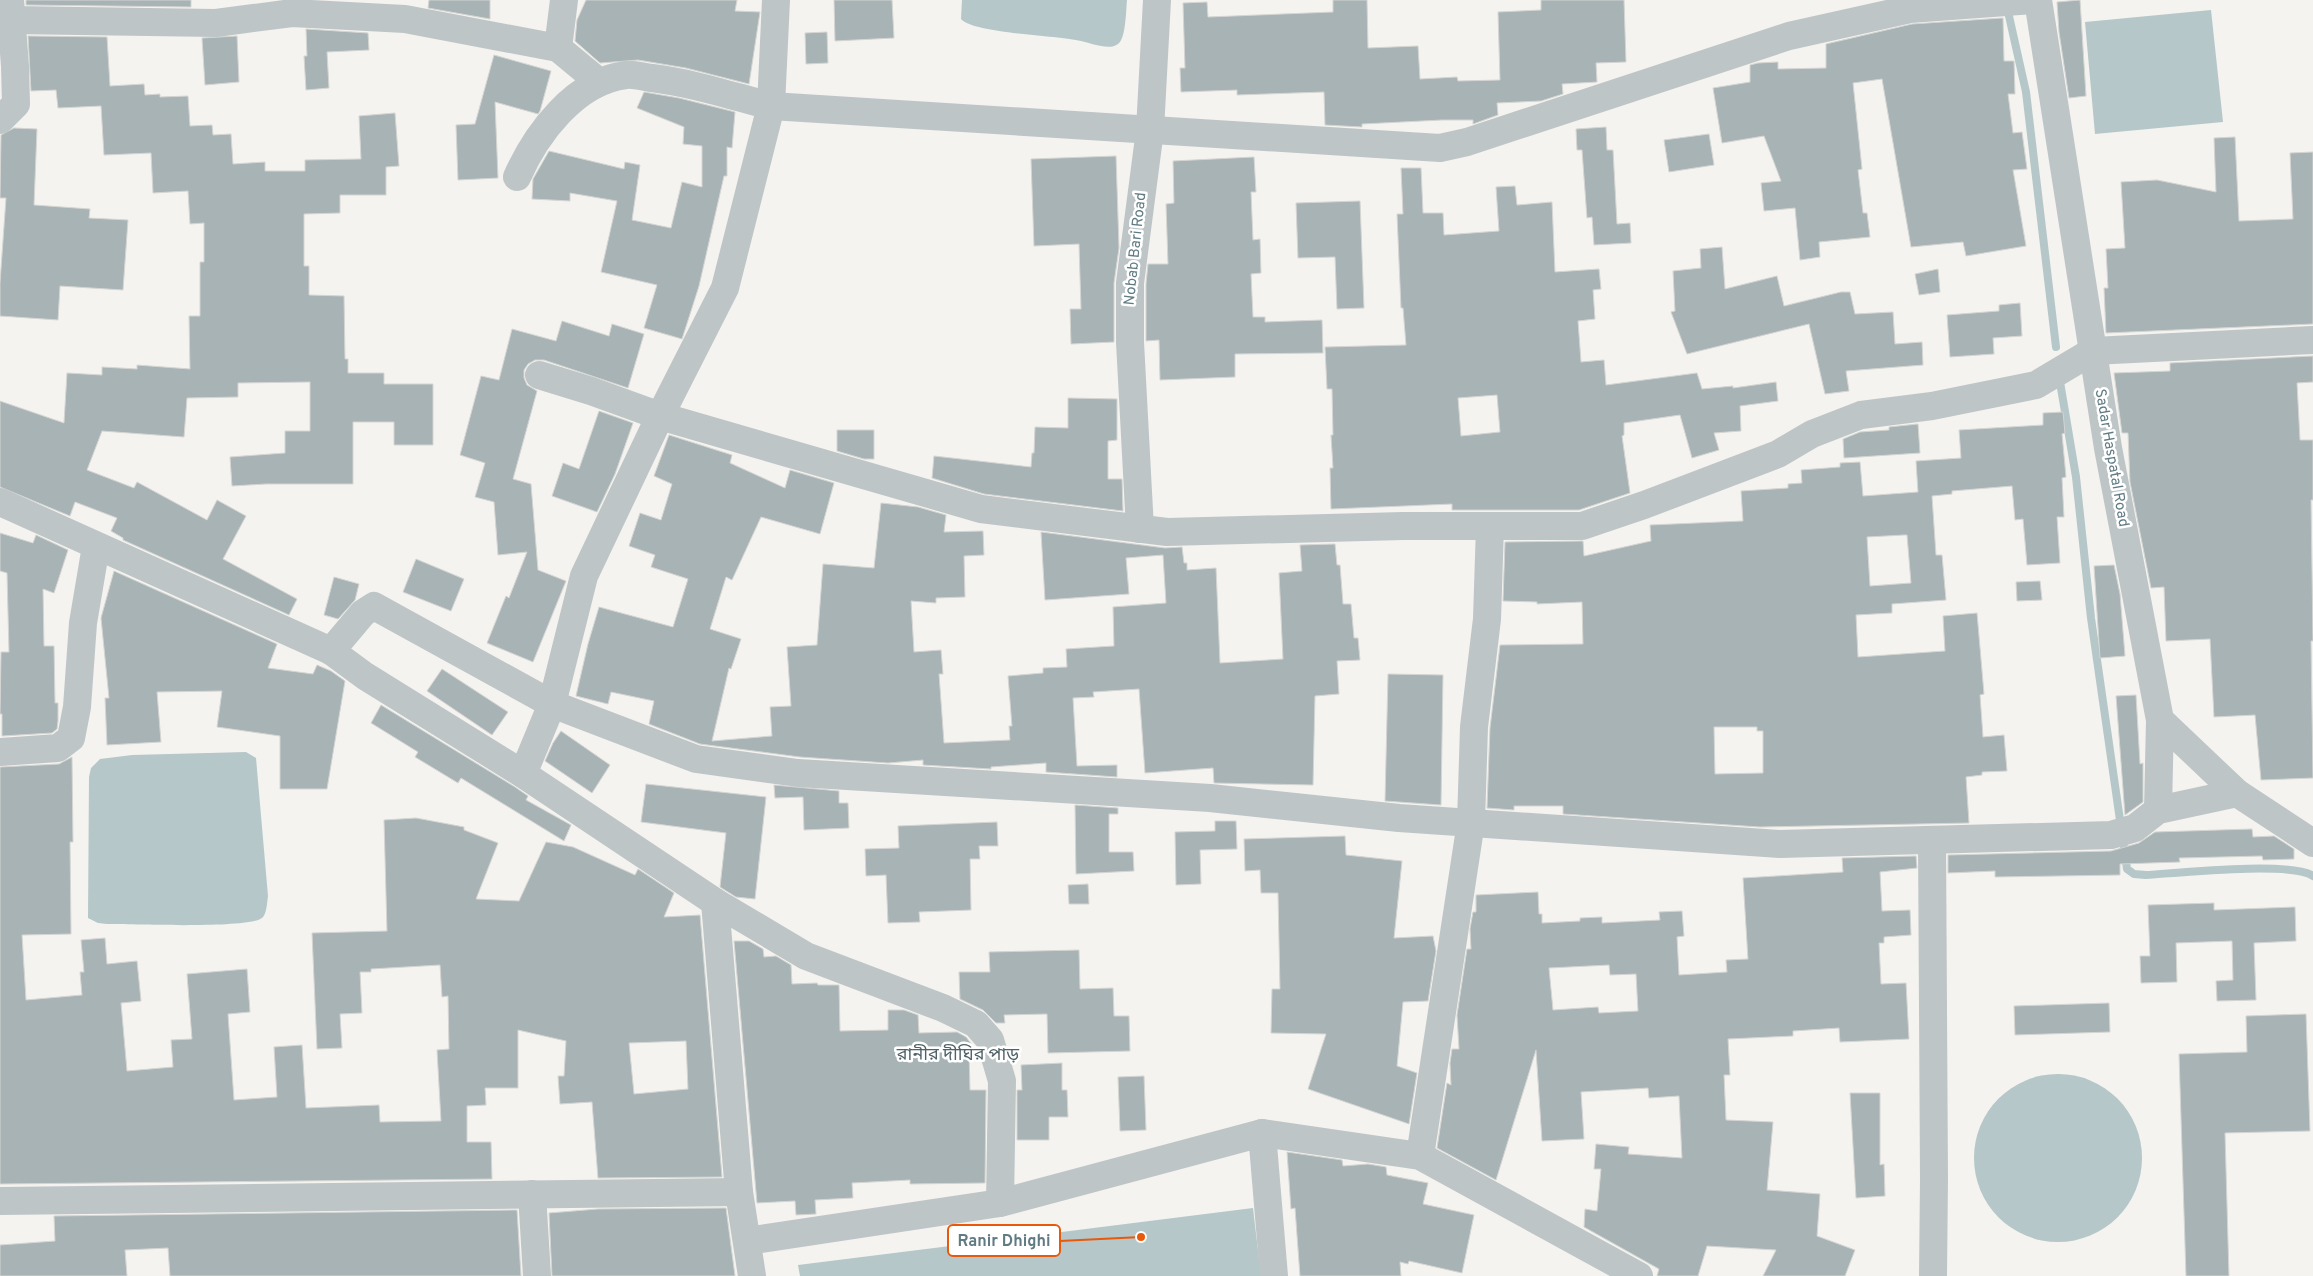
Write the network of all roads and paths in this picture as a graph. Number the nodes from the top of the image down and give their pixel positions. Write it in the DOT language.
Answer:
graph roads {
  1 [pos="564,0"];
  2 [pos="776,0"];
  3 [pos="1157,0"];
  4 [pos="2036,0"];
  5 [pos="10,10"];
  6 [pos="558,48"];
  7 [pos="599,82"];
  8 [pos="771,106"];
  9 [pos="0,120"];
  10 [pos="1150,130"];
  11 [pos="517,177"];
  12 [pos="2313,340"];
  13 [pos="2094,352"];
  14 [pos="539,375"];
  15 [pos="660,416"];
  16 [pos="0,502"];
  17 [pos="1490,526"];
  18 [pos="1140,529"];
  19 [pos="96,546"];
  20 [pos="331,651"];
  21 [pos="552,704"];
  22 [pos="2160,720"];
  23 [pos="0,752"];
  24 [pos="523,774"];
  25 [pos="2237,793"];
  26 [pos="2158,810"];
  27 [pos="1471,822"];
  28 [pos="1932,840"];
  29 [pos="2313,843"];
  30 [pos="715,902"];
  31 [pos="1262,1133"];
  32 [pos="1420,1156"];
  33 [pos="739,1192"];
  34 [pos="532,1194"];
  35 [pos="0,1201"];
  36 [pos="1000,1203"];
  37 [pos="747,1241"];
  38 [pos="537,1276"];
  39 [pos="752,1276"];
  40 [pos="1274,1276"];
  41 [pos="1639,1276"];
  42 [pos="1933,1276"];
  1 -- 6 [label="street"];
  2 -- 8 [label="street"];
  3 -- 10 [label="street, Nobab Bari Road"];
  4 -- 10 [label="street"];
  4 -- 13 [label="street, Sadar Haspatal Road"];
  5 -- 6 [label="street"];
  5 -- 9 [label="street"];
  6 -- 7 [label="street"];
  7 -- 8 [label="street"];
  7 -- 11 [label="street"];
  8 -- 10 [label="street"];
  8 -- 15 [label="street"];
  10 -- 18 [label="street, Nobab Bari Road"];
  12 -- 13 [label="street"];
  13 -- 17 [label="street"];
  13 -- 22 [label="street, Sadar Haspatal Road"];
  14 -- 15 [label="street"];
  15 -- 18 [label="street"];
  15 -- 21 [label="street"];
  16 -- 19 [label="street"];
  17 -- 18 [label="street"];
  17 -- 27 [label="street"];
  19 -- 20 [label="street"];
  19 -- 23 [label="street"];
  20 -- 21 [label="street"];
  20 -- 24 [label="street"];
  21 -- 24 [label="street"];
  21 -- 27 [label="street"];
  22 -- 25 [label="street"];
  22 -- 26 [label="street, Sadar Haspatal Road"];
  24 -- 30 [label="street"];
  25 -- 26 [label="street"];
  25 -- 29 [label="street"];
  26 -- 28 [label="street"];
  27 -- 28 [label="street"];
  27 -- 32 [label="street"];
  28 -- 42 [label="street"];
  30 -- 33 [label="street"];
  30 -- 36 [label="street"];
  31 -- 32 [label="street"];
  31 -- 36 [label="street"];
  31 -- 40 [label="street"];
  32 -- 41 [label="street"];
  33 -- 34 [label="street"];
  33 -- 37 [label="street"];
  34 -- 35 [label="street"];
  34 -- 38 [label="street"];
  36 -- 37 [label="street"];
  37 -- 39 [label="street"];
}
